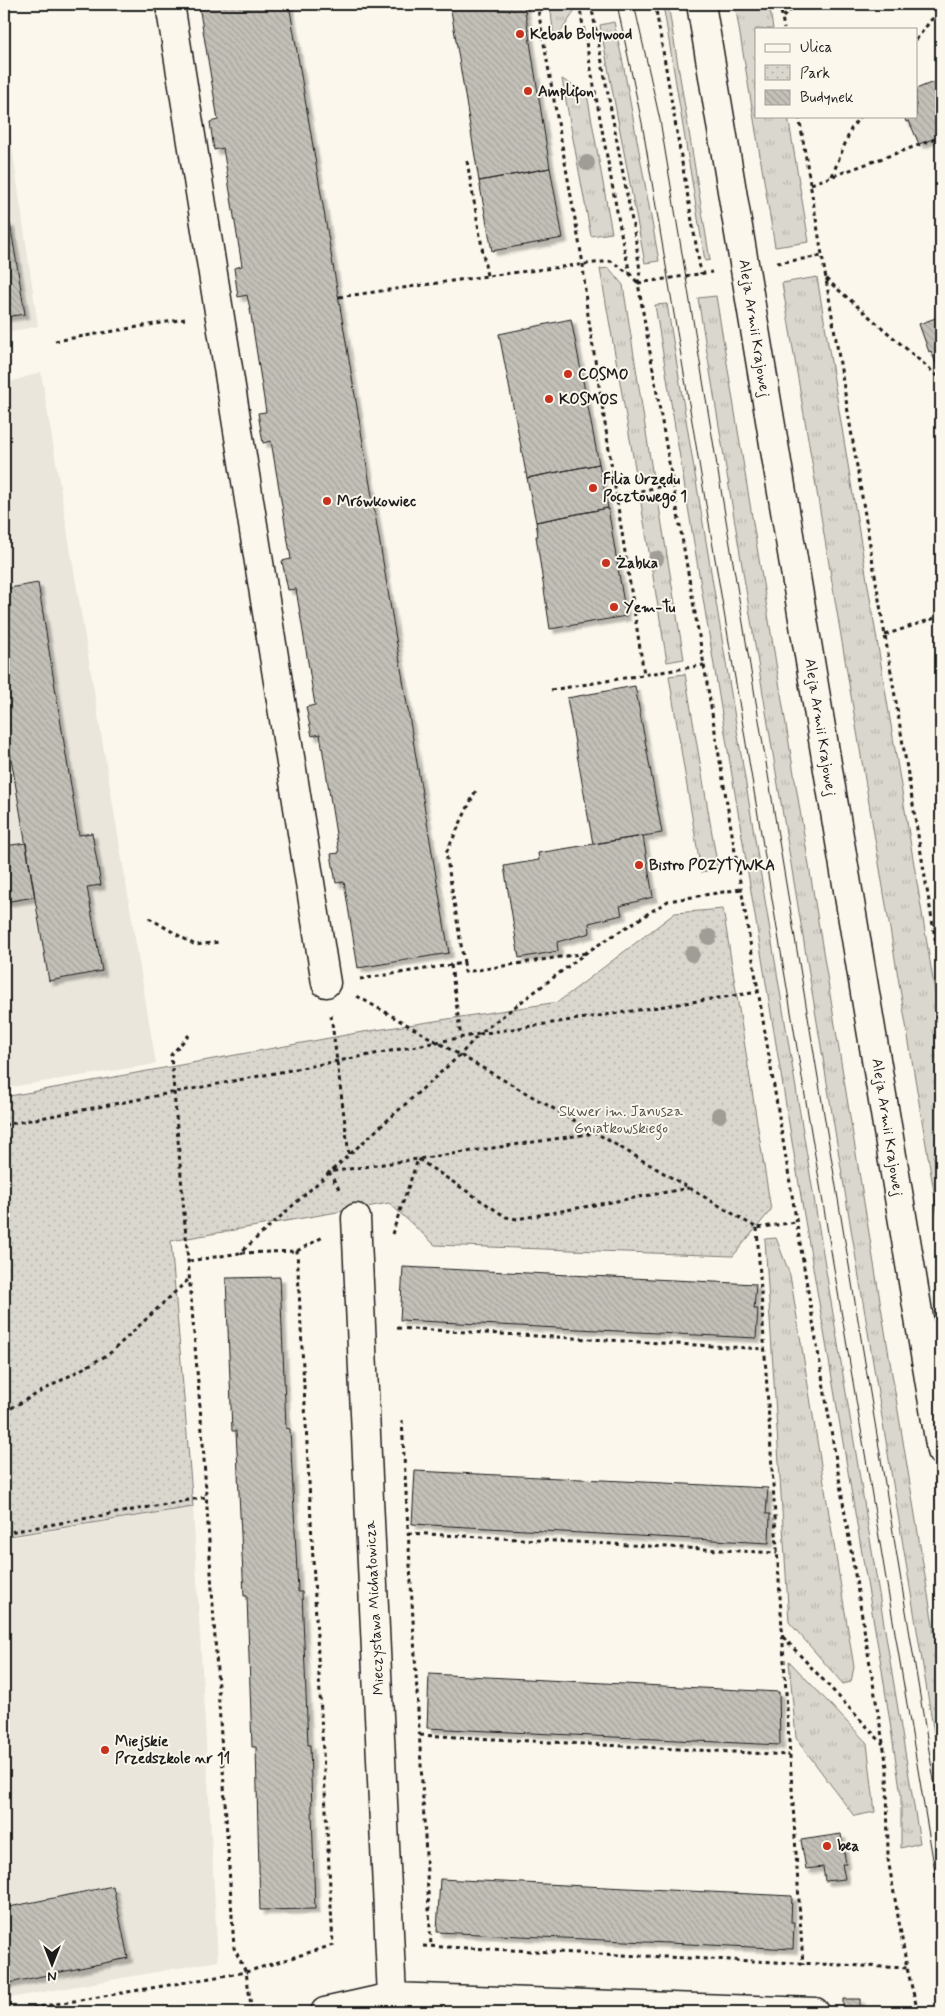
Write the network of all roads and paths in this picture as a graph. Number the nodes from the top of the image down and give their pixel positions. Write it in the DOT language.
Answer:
graph roads {
  1 [pos="170,4"];
  2 [pos="537,4"];
  3 [pos="579,4"];
  4 [pos="591,4"];
  5 [pos="655,4"];
  6 [pos="701,4"];
  7 [pos="780,4"];
  8 [pos="797,4"];
  9 [pos="941,12"];
  10 [pos="782,17"];
  11 [pos="784,28"];
  12 [pos="918,37"];
  13 [pos="799,118"];
  14 [pos="859,118"];
  15 [pos="941,137"];
  16 [pos="467,161"];
  17 [pos="831,176"];
  18 [pos="811,184"];
  19 [pos="822,256"];
  20 [pos="778,262"];
  21 [pos="583,264"];
  22 [pos="712,272"];
  23 [pos="630,274"];
  24 [pos="701,274"];
  25 [pos="487,276"];
  26 [pos="825,278"];
  27 [pos="638,283"];
  28 [pos="339,297"];
  29 [pos="186,319"];
  30 [pos="55,341"];
  31 [pos="941,379"];
  32 [pos="673,484"];
  33 [pos="617,496"];
  34 [pos="941,616"];
  35 [pos="885,635"];
  36 [pos="704,665"];
  37 [pos="644,674"];
  38 [pos="551,690"];
  39 [pos="477,788"];
  40 [pos="740,889"];
  41 [pos="149,918"];
  42 [pos="219,942"];
  43 [pos="587,952"];
  44 [pos="464,963"];
  45 [pos="451,965"];
  46 [pos="941,974"];
  47 [pos="338,988"];
  48 [pos="758,992"];
  49 [pos="479,1034"];
  50 [pos="189,1035"];
  51 [pos="461,1038"];
  52 [pos="436,1042"];
  53 [pos="460,1055"];
  54 [pos="338,1060"];
  55 [pos="176,1092"];
  56 [pos="4,1125"];
  57 [pos="596,1132"];
  58 [pos="349,1155"];
  59 [pos="418,1159"];
  60 [pos="329,1172"];
  61 [pos="689,1188"];
  62 [pos="356,1218"];
  63 [pos="796,1222"];
  64 [pos="757,1228"];
  65 [pos="392,1237"];
  66 [pos="297,1251"];
  67 [pos="240,1252"];
  68 [pos="189,1261"];
  69 [pos="190,1278"];
  70 [pos="396,1319"];
  71 [pos="764,1349"];
  72 [pos="4,1412"];
  73 [pos="402,1416"];
  74 [pos="941,1451"];
  75 [pos="206,1497"];
  76 [pos="4,1533"];
  77 [pos="408,1533"];
  78 [pos="777,1553"];
  79 [pos="782,1636"];
  80 [pos="420,1735"];
  81 [pos="883,1745"];
  82 [pos="789,1756"];
  83 [pos="423,1946"];
  84 [pos="431,1946"];
  85 [pos="803,1965"];
  86 [pos="907,1968"];
  87 [pos="246,1972"];
  88 [pos="392,1998"];
  89 [pos="751,2011"];
  90 [pos="9,2012"];
  91 [pos="252,2012"];
  92 [pos="325,2012"];
  93 [pos="815,2012"];
  94 [pos="918,2012"];
  1 -- 47 [label="street"];
  2 -- 21 [label="path"];
  3 -- 23 [label="path"];
  4 -- 27 [label="path"];
  5 -- 24 [label="path"];
  6 -- 74 [label="street, Aleja Armii Krajowej"];
  7 -- 10 [label="path"];
  8 -- 10 [label="path"];
  9 -- 12 [label="path"];
  10 -- 11 [label="path"];
  13 -- 18 [label="path"];
  14 -- 17 [label="path"];
  15 -- 17 [label="path"];
  16 -- 25 [label="path"];
  17 -- 18 [label="path"];
  18 -- 19 [label="path"];
  19 -- 20 [label="path"];
  19 -- 26 [label="path"];
  21 -- 23 [label="path"];
  21 -- 25 [label="path"];
  21 -- 33 [label="path"];
  22 -- 24 [label="path"];
  23 -- 27 [label="path"];
  24 -- 27 [label="path"];
  25 -- 28 [label="path"];
  26 -- 31 [label="path"];
  26 -- 35 [label="path"];
  27 -- 32 [label="path"];
  29 -- 30 [label="path"];
  32 -- 33 [label="path"];
  32 -- 36 [label="path"];
  33 -- 37 [label="path"];
  34 -- 35 [label="path"];
  35 -- 46 [label="path"];
  36 -- 37 [label="path"];
  36 -- 40 [label="path"];
  37 -- 38 [label="path"];
  39 -- 44 [label="path"];
  40 -- 43 [label="path"];
  40 -- 48 [label="path"];
  41 -- 42 [label="path"];
  43 -- 44 [label="path"];
  43 -- 49 [label="path"];
  44 -- 45 [label="path"];
  45 -- 47 [label="path"];
  45 -- 51 [label="path"];
  47 -- 52 [label="path"];
  47 -- 54 [label="path"];
  48 -- 49 [label="path"];
  48 -- 63 [label="path"];
  49 -- 51 [label="path"];
  49 -- 53 [label="path"];
  50 -- 55 [label="path"];
  51 -- 52 [label="path"];
  52 -- 53 [label="path"];
  52 -- 54 [label="path"];
  53 -- 57 [label="path"];
  53 -- 58 [label="path"];
  54 -- 55 [label="path"];
  54 -- 58 [label="path"];
  55 -- 56 [label="path"];
  55 -- 68 [label="path"];
  57 -- 59 [label="path"];
  57 -- 61 [label="path"];
  58 -- 60 [label="path"];
  59 -- 60 [label="path"];
  59 -- 61 [label="path"];
  59 -- 65 [label="path"];
  60 -- 67 [label="path"];
  61 -- 64 [label="path"];
  62 -- 66 [label="path"];
  62 -- 88 [label="street, Mieczysława Michałowicza"];
  63 -- 64 [label="path"];
  63 -- 81 [label="path"];
  64 -- 71 [label="path"];
  66 -- 67 [label="path"];
  66 -- 87 [label="path"];
  67 -- 68 [label="path"];
  68 -- 69 [label="path"];
  69 -- 72 [label="path"];
  69 -- 75 [label="path"];
  70 -- 71 [label="path"];
  71 -- 78 [label="path"];
  73 -- 77 [label="path"];
  75 -- 76 [label="path"];
  75 -- 87 [label="path"];
  77 -- 78 [label="path"];
  77 -- 80 [label="path"];
  78 -- 79 [label="path"];
  79 -- 81 [label="path"];
  79 -- 82 [label="path"];
  80 -- 82 [label="path"];
  80 -- 84 [label="path"];
  81 -- 86 [label="path"];
  82 -- 85 [label="path"];
  83 -- 84 [label="path"];
  84 -- 85 [label="path"];
  85 -- 86 [label="path"];
  86 -- 94 [label="path"];
  87 -- 90 [label="path"];
  87 -- 91 [label="path"];
  88 -- 89 [label="street"];
  88 -- 92 [label="street"];
  89 -- 93 [label="street"];
}
